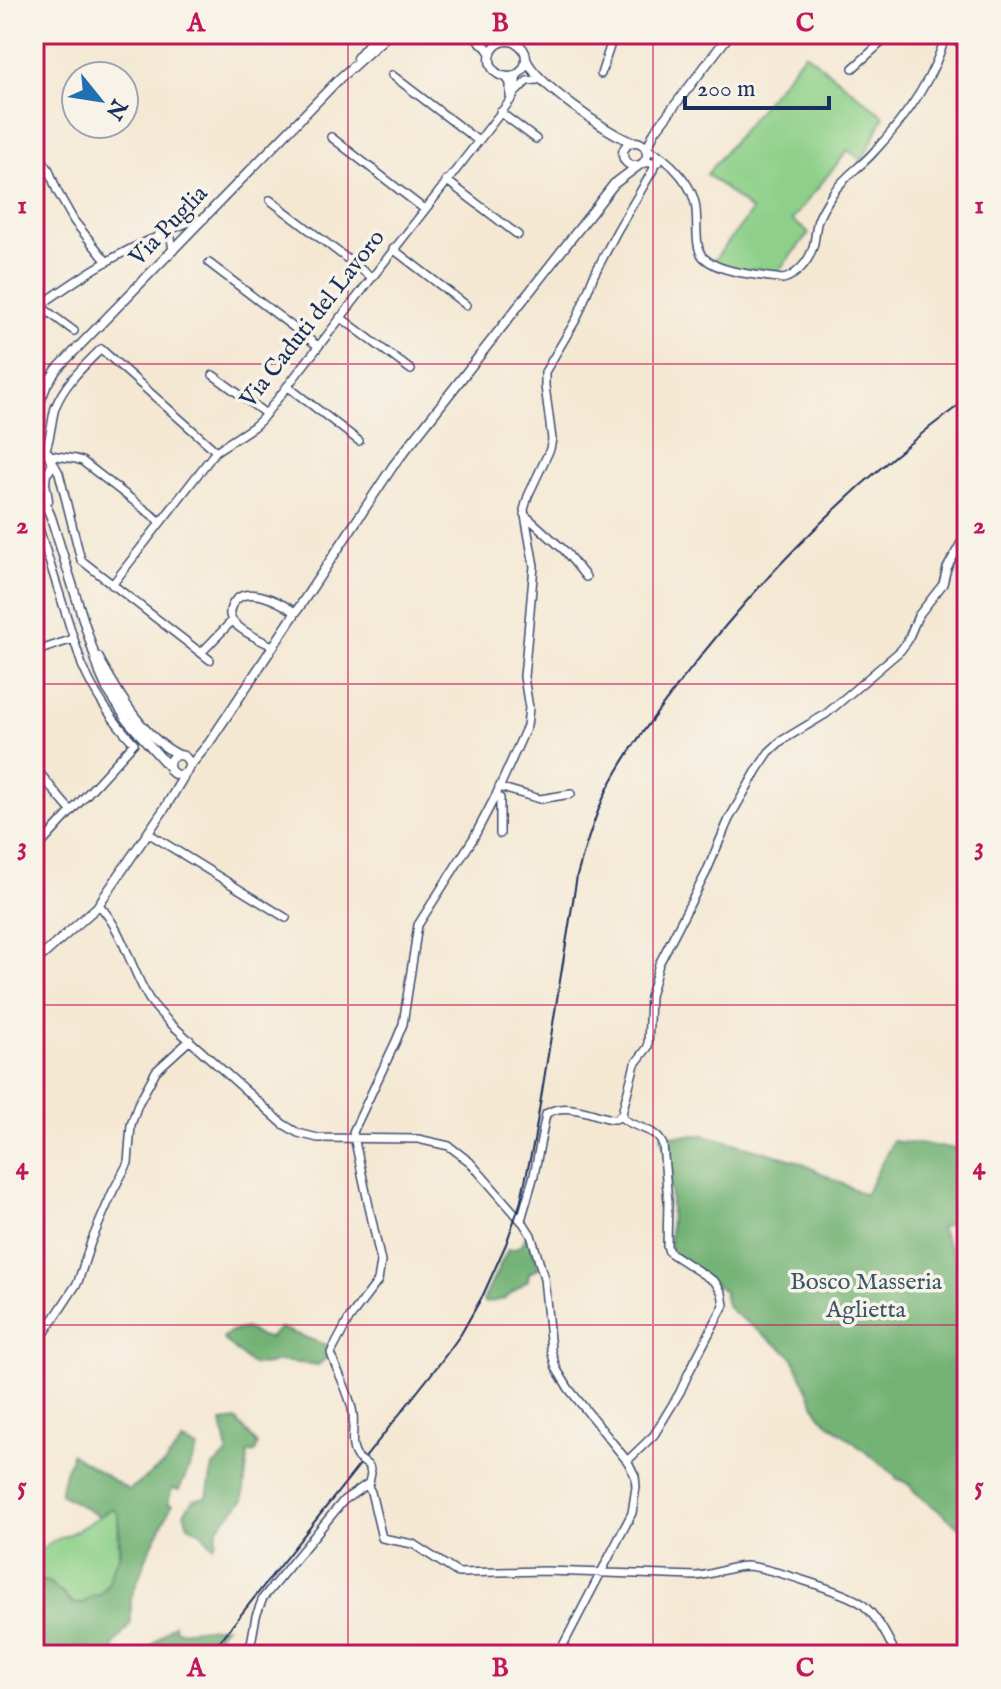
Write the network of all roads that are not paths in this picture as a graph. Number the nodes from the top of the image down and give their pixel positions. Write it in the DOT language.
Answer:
graph roads {
  1 [pos="377,34"];
  2 [pos="389,34"];
  3 [pos="474,34"];
  4 [pos="505,34"];
  5 [pos="614,34"];
  6 [pos="730,34"];
  7 [pos="891,34"];
  8 [pos="949,34"];
  9 [pos="498,40"];
  10 [pos="514,42"];
  11 [pos="967,52"];
  12 [pos="491,54"];
  13 [pos="526,59"];
  14 [pos="853,68"];
  15 [pos="518,73"];
  16 [pos="601,74"];
  17 [pos="392,75"];
  18 [pos="505,76"];
  19 [pos="340,78"];
  20 [pos="537,80"];
  21 [pos="557,92"];
  22 [pos="513,97"];
  23 [pos="506,104"];
  24 [pos="500,112"];
  25 [pos="608,131"];
  26 [pos="655,131"];
  27 [pos="331,137"];
  28 [pos="536,139"];
  29 [pos="477,140"];
  30 [pos="633,142"];
  31 [pos="34,147"];
  32 [pos="653,151"];
  33 [pos="623,155"];
  34 [pos="641,164"];
  35 [pos="446,180"];
  36 [pos="614,184"];
  37 [pos="270,200"];
  38 [pos="424,209"];
  39 [pos="204,219"];
  40 [pos="518,235"];
  41 [pos="144,243"];
  42 [pos="393,249"];
  43 [pos="173,251"];
  44 [pos="107,262"];
  45 [pos="209,263"];
  46 [pos="371,277"];
  47 [pos="466,305"];
  48 [pos="34,310"];
  49 [pos="340,317"];
  50 [pos="34,320"];
  51 [pos="74,331"];
  52 [pos="318,346"];
  53 [pos="411,370"];
  54 [pos="213,375"];
  55 [pos="287,386"];
  56 [pos="36,413"];
  57 [pos="266,414"];
  58 [pos="359,441"];
  59 [pos="216,451"];
  60 [pos="48,460"];
  61 [pos="34,475"];
  62 [pos="34,513"];
  63 [pos="524,514"];
  64 [pos="51,517"];
  65 [pos="161,522"];
  66 [pos="967,532"];
  67 [pos="586,577"];
  68 [pos="112,585"];
  69 [pos="295,612"];
  70 [pos="232,621"];
  71 [pos="73,639"];
  72 [pos="91,646"];
  73 [pos="272,646"];
  74 [pos="34,652"];
  75 [pos="201,653"];
  76 [pos="210,660"];
  77 [pos="222,722"];
  78 [pos="179,755"];
  79 [pos="34,766"];
  80 [pos="169,769"];
  81 [pos="187,770"];
  82 [pos="498,791"];
  83 [pos="571,794"];
  84 [pos="71,811"];
  85 [pos="149,831"];
  86 [pos="500,834"];
  87 [pos="34,852"];
  88 [pos="99,905"];
  89 [pos="286,918"];
  90 [pos="34,963"];
  91 [pos="190,1040"];
  92 [pos="622,1114"];
  93 [pos="353,1138"];
  94 [pos="521,1220"];
  95 [pos="34,1349"];
  96 [pos="627,1461"];
  97 [pos="367,1485"];
  98 [pos="600,1574"];
  99 [pos="249,1655"];
  100 [pos="558,1655"];
  101 [pos="896,1655"];
  1 -- 19 [label="main road, Via Puglia"];
  2 -- 19 [label="main road, Via Puglia"];
  3 -- 9 [label="main road"];
  3 -- 12 [label="main road"];
  4 -- 10 [label="street"];
  5 -- 16 [label="street"];
  6 -- 26 [label="main road"];
  7 -- 14 [label="street"];
  8 -- 11 [label="street"];
  8 -- 32 [label="street"];
  9 -- 10 [label="main road"];
  9 -- 12 [label="main road"];
  10 -- 13 [label="main road"];
  12 -- 18 [label="main road"];
  13 -- 15 [label="main road"];
  13 -- 21 [label="main road"];
  15 -- 18 [label="main road"];
  15 -- 20 [label="main road"];
  15 -- 22 [label="street"];
  17 -- 29 [label="street"];
  18 -- 23 [label="street"];
  19 -- 39 [label="main road, Via Puglia"];
  20 -- 21 [label="main road"];
  20 -- 22 [label="street, Via Caduti del Lavoro"];
  21 -- 25 [label="main road"];
  22 -- 23 [label="street, Via Caduti del Lavoro"];
  23 -- 24 [label="street, Via Caduti del Lavoro"];
  24 -- 28 [label="street"];
  24 -- 29 [label="street, Via Caduti del Lavoro"];
  25 -- 30 [label="main road"];
  25 -- 33 [label="main road"];
  26 -- 30 [label="main road"];
  26 -- 32 [label="main road"];
  27 -- 38 [label="street"];
  29 -- 35 [label="street, Via Caduti del Lavoro"];
  30 -- 32 [label="main road"];
  30 -- 33 [label="main road"];
  31 -- 44 [label="street"];
  32 -- 34 [label="main road"];
  32 -- 63 [label="street"];
  33 -- 34 [label="main road"];
  33 -- 36 [label="main road"];
  34 -- 36 [label="main road"];
  35 -- 38 [label="street, Via Caduti del Lavoro"];
  35 -- 40 [label="street"];
  36 -- 69 [label="main road"];
  37 -- 46 [label="street"];
  38 -- 42 [label="street, Via Caduti del Lavoro"];
  39 -- 41 [label="street"];
  39 -- 43 [label="main road, Via Puglia"];
  41 -- 43 [label="street"];
  41 -- 44 [label="street"];
  42 -- 46 [label="street, Via Caduti del Lavoro"];
  42 -- 47 [label="street"];
  43 -- 56 [label="main road, Via Puglia"];
  44 -- 48 [label="street"];
  45 -- 52 [label="street"];
  46 -- 49 [label="street, Via Caduti del Lavoro"];
  49 -- 52 [label="street, Via Caduti del Lavoro"];
  49 -- 53 [label="street"];
  50 -- 51 [label="street"];
  52 -- 55 [label="street, Via Caduti del Lavoro"];
  54 -- 57 [label="street"];
  55 -- 57 [label="street, Via Caduti del Lavoro"];
  55 -- 58 [label="street"];
  56 -- 60 [label="main road, Via Puglia"];
  57 -- 59 [label="street, Via Caduti del Lavoro"];
  59 -- 60 [label="street"];
  59 -- 65 [label="street, Via Caduti del Lavoro"];
  60 -- 61 [label="main road"];
  60 -- 64 [label="main road, Via Puglia"];
  60 -- 65 [label="street"];
  60 -- 68 [label="street"];
  61 -- 64 [label="main road"];
  62 -- 71 [label="street"];
  63 -- 67 [label="street"];
  63 -- 82 [label="street"];
  64 -- 72 [label="main road"];
  65 -- 68 [label="street, Via Caduti del Lavoro"];
  66 -- 92 [label="street"];
  68 -- 75 [label="street"];
  69 -- 70 [label="street"];
  69 -- 73 [label="main road"];
  70 -- 73 [label="street"];
  70 -- 75 [label="street"];
  71 -- 74 [label="street"];
  71 -- 84 [label="street"];
  72 -- 78 [label="main road"];
  72 -- 80 [label="main road"];
  73 -- 77 [label="main road"];
  75 -- 76 [label="street"];
  77 -- 78 [label="main road"];
  77 -- 81 [label="main road"];
  78 -- 80 [label="main road"];
  78 -- 81 [label="main road"];
  79 -- 84 [label="street"];
  80 -- 81 [label="main road"];
  80 -- 85 [label="main road"];
  81 -- 85 [label="main road"];
  82 -- 83 [label="street"];
  82 -- 86 [label="street"];
  82 -- 93 [label="street"];
  84 -- 87 [label="street"];
  85 -- 88 [label="main road"];
  85 -- 89 [label="street"];
  88 -- 90 [label="main road"];
  88 -- 91 [label="street"];
  91 -- 93 [label="street"];
  91 -- 95 [label="street"];
  92 -- 94 [label="street"];
  92 -- 96 [label="street"];
  93 -- 94 [label="street"];
  93 -- 97 [label="street, bridge"];
  94 -- 96 [label="street"];
  96 -- 98 [label="street"];
  97 -- 98 [label="street"];
  97 -- 99 [label="street"];
  98 -- 100 [label="street"];
  98 -- 101 [label="street"];
}
